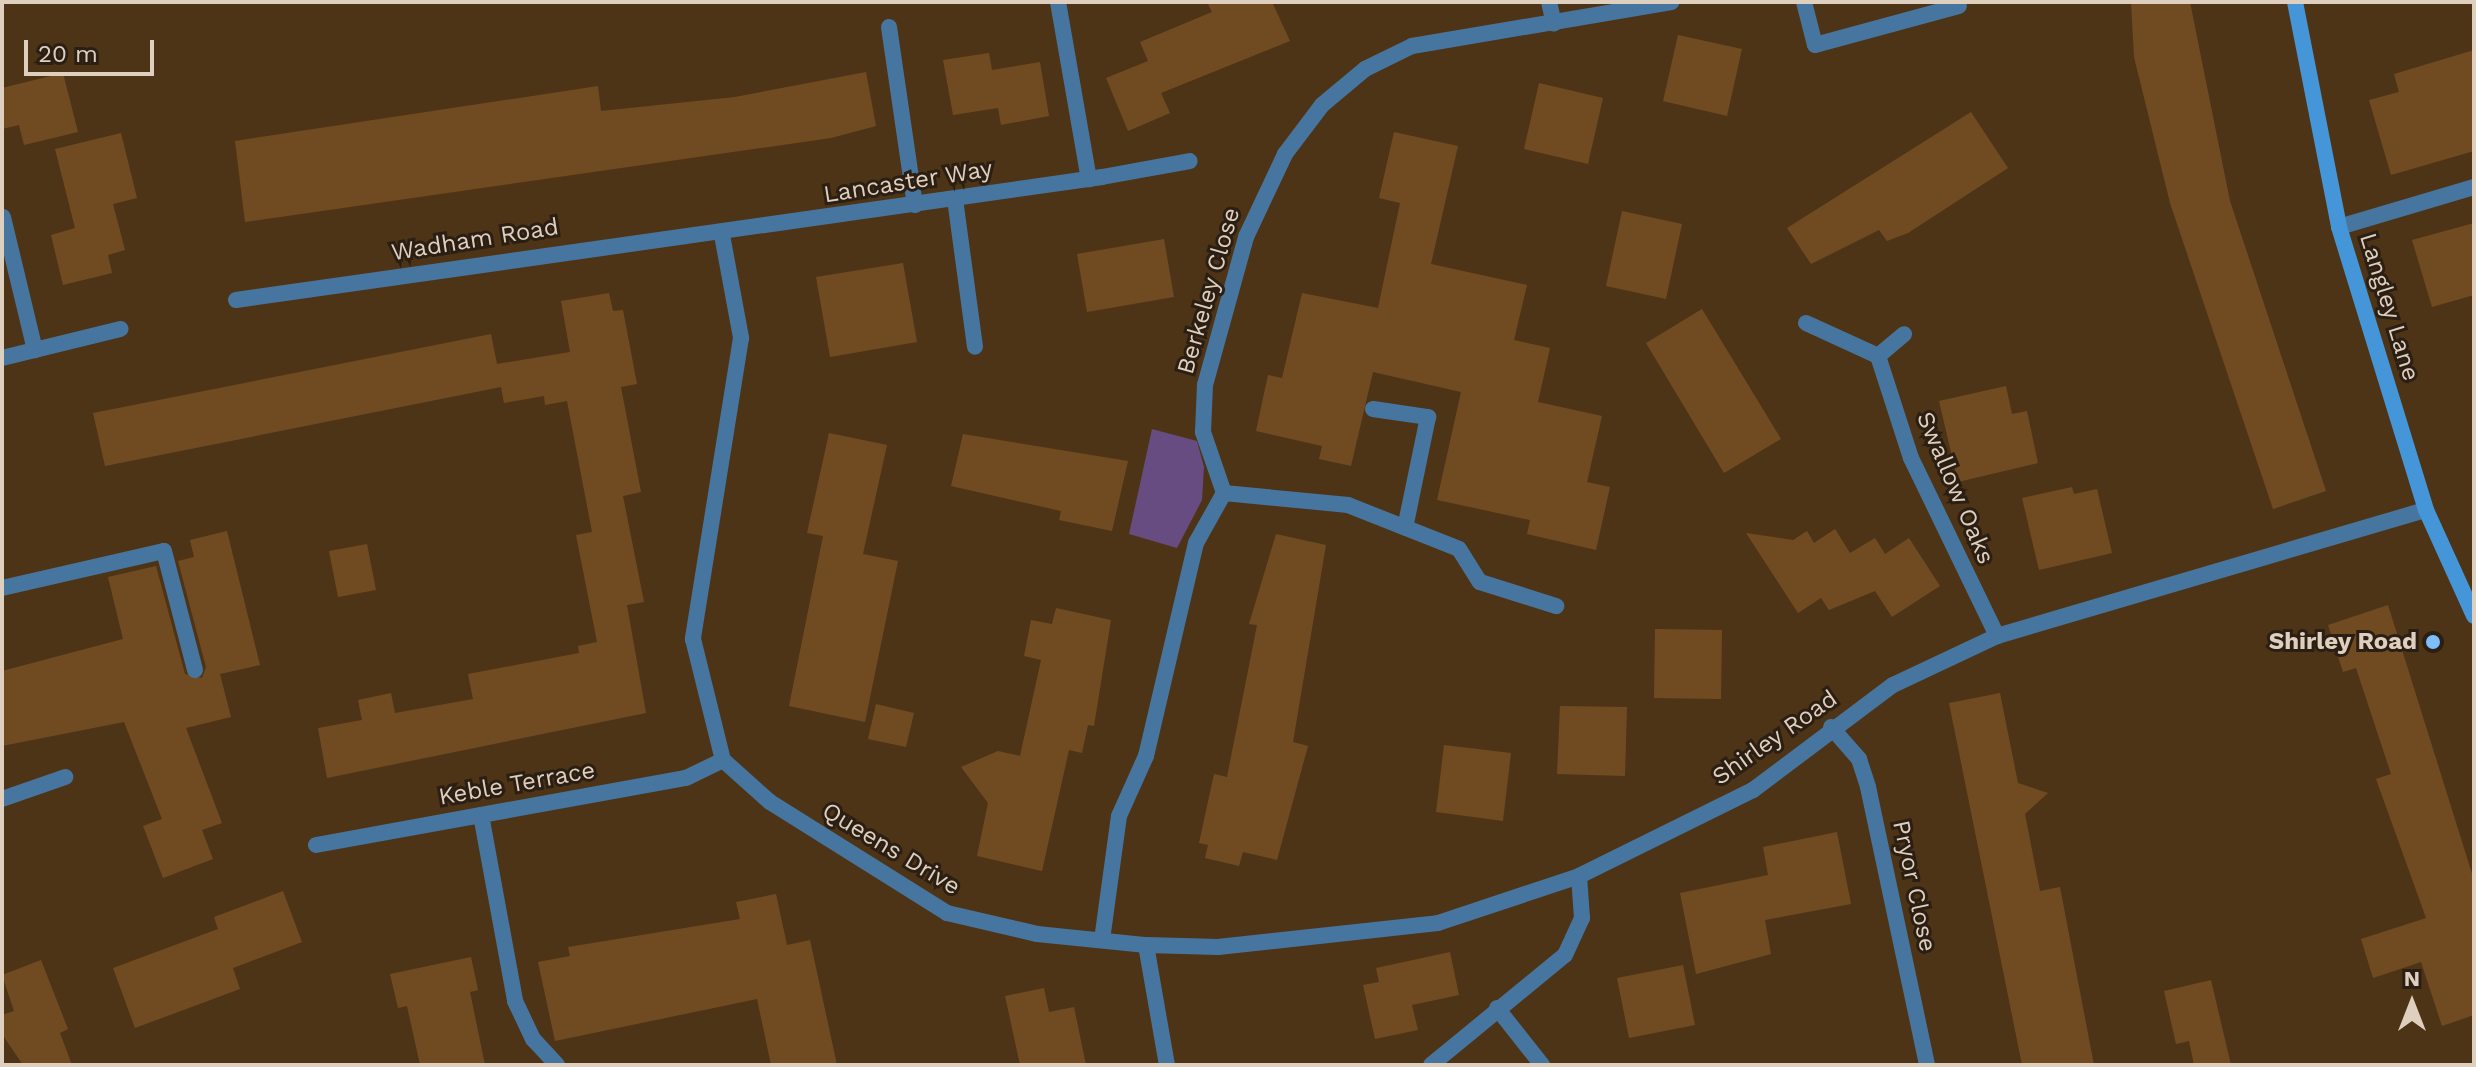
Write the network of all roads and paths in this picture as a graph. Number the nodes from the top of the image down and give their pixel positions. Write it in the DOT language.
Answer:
graph roads {
  1 [pos="1058,2"];
  2 [pos="1549,2"];
  3 [pos="1671,2"];
  4 [pos="1804,2"];
  5 [pos="2295,2"];
  6 [pos="1959,6"];
  7 [pos="1554,23"];
  8 [pos="889,27"];
  9 [pos="1190,161"];
  10 [pos="1095,178"];
  11 [pos="2474,187"];
  12 [pos="955,199"];
  13 [pos="915,205"];
  14 [pos="3,217"];
  15 [pos="2339,227"];
  16 [pos="722,235"];
  17 [pos="236,300"];
  18 [pos="1806,323"];
  19 [pos="120,329"];
  20 [pos="1904,334"];
  21 [pos="975,347"];
  22 [pos="35,350"];
  23 [pos="1878,356"];
  24 [pos="2,358"];
  25 [pos="1373,409"];
  26 [pos="1224,493"];
  27 [pos="2426,510"];
  28 [pos="1405,528"];
  29 [pos="2,588"];
  30 [pos="1556,606"];
  31 [pos="2474,616"];
  32 [pos="1997,636"];
  33 [pos="195,670"];
  34 [pos="1831,727"];
  35 [pos="723,760"];
  36 [pos="65,777"];
  37 [pos="2,799"];
  38 [pos="481,815"];
  39 [pos="316,845"];
  40 [pos="1579,876"];
  41 [pos="1102,940"];
  42 [pos="1146,945"];
  43 [pos="1497,1008"];
  44 [pos="557,1065"];
  45 [pos="1167,1065"];
  46 [pos="1431,1065"];
  47 [pos="1542,1065"];
  48 [pos="1927,1065"];
  1 -- 10 [label="street"];
  2 -- 7 [label="street"];
  3 -- 7 [label="street, Berkeley Close"];
  4 -- 6 [label="street"];
  5 -- 15 [label="street, Langley Lane"];
  7 -- 26 [label="street, Berkeley Close"];
  8 -- 13 [label="street"];
  9 -- 10 [label="street, Lancaster Way"];
  10 -- 12 [label="street, Lancaster Way"];
  11 -- 15 [label="street"];
  12 -- 13 [label="street, Lancaster Way"];
  12 -- 21 [label="street"];
  13 -- 16 [label="street, Lancaster Way"];
  14 -- 22 [label="street"];
  15 -- 27 [label="street, Langley Lane"];
  16 -- 17 [label="street, Wadham Road"];
  16 -- 35 [label="street"];
  18 -- 23 [label="street"];
  19 -- 22 [label="street"];
  20 -- 23 [label="street"];
  22 -- 24 [label="street"];
  23 -- 32 [label="street, Swallow Oaks"];
  25 -- 28 [label="street"];
  26 -- 28 [label="street"];
  26 -- 41 [label="street"];
  27 -- 31 [label="street, Langley Lane"];
  27 -- 32 [label="street, Shirley Road"];
  28 -- 30 [label="street"];
  29 -- 33 [label="street"];
  32 -- 34 [label="street, Shirley Road"];
  34 -- 40 [label="street, Shirley Road"];
  34 -- 48 [label="street, Pryor Close"];
  35 -- 38 [label="street, Keble Terrace"];
  35 -- 41 [label="street, Queens Drive"];
  36 -- 37 [label="street"];
  38 -- 39 [label="street, Keble Terrace"];
  38 -- 44 [label="street"];
  40 -- 42 [label="street, Queens Drive"];
  40 -- 43 [label="street"];
  41 -- 42 [label="street, Queens Drive"];
  42 -- 45 [label="street"];
  43 -- 46 [label="street"];
  43 -- 47 [label="street"];
}
